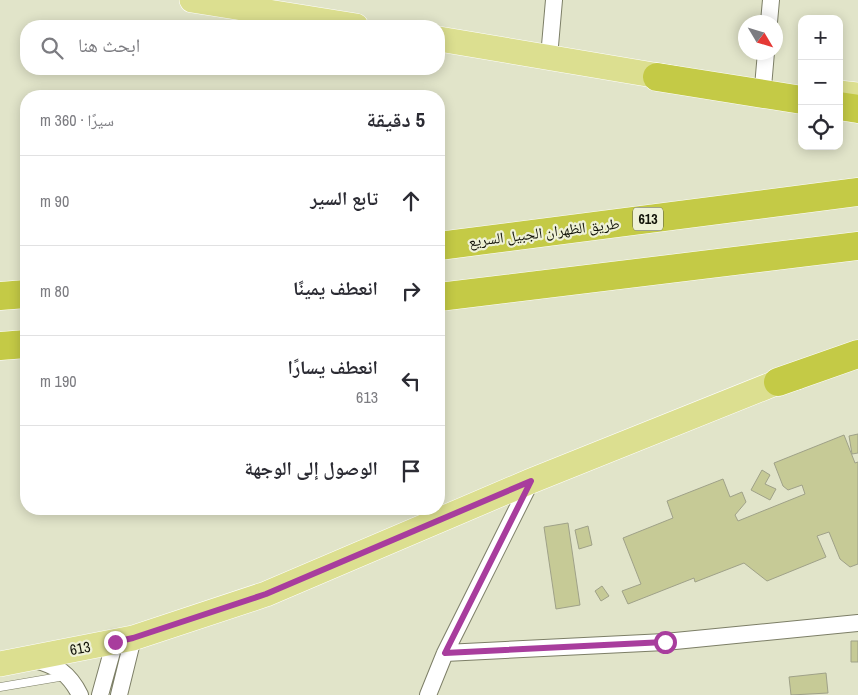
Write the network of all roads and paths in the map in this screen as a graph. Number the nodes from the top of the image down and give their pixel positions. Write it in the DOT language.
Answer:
graph roads {
  1 [pos="554,0"];
  2 [pos="771,0"];
  3 [pos="206,1"];
  4 [pos="769,15"];
  5 [pos="320,20"];
  6 [pos="445,41"];
  7 [pos="549,57"];
  8 [pos="765,60"];
  9 [pos="657,77"];
  10 [pos="763,86"];
  11 [pos="798,90"];
  12 [pos="843,93"];
  13 [pos="858,95"];
  14 [pos="798,99"];
  15 [pos="843,107"];
  16 [pos="858,109"];
  17 [pos="858,192"];
  18 [pos="445,245"];
  19 [pos="858,246"];
  20 [pos="20,294"];
  21 [pos="0,296"];
  22 [pos="445,296"];
  23 [pos="20,344"];
  24 [pos="0,346"];
  25 [pos="858,354"];
  26 [pos="858,361"];
  27 [pos="778,382"];
  28 [pos="531,481"];
  29 [pos="858,623"];
  30 [pos="124,640"];
  31 [pos="445,653"];
  32 [pos="25,658"];
  33 [pos="0,664"];
  34 [pos="67,676"];
  35 [pos="0,688"];
  36 [pos="80,695"];
  37 [pos="100,695"];
  38 [pos="119,695"];
  39 [pos="428,695"];
  1 -- 7 [label="street"];
  2 -- 4 [label="street"];
  3 -- 5 [label="main road"];
  6 -- 7 [label="main road"];
  7 -- 9 [label="main road"];
  8 -- 10 [label="street"];
  9 -- 10 [label="main road"];
  9 -- 14 [label="highway"];
  10 -- 11 [label="main road"];
  12 -- 13 [label="main road"];
  15 -- 16 [label="highway"];
  17 -- 18 [label="highway, طريق الظهران الجبيل السريع / 613"];
  19 -- 22 [label="highway"];
  20 -- 21 [label="highway"];
  23 -- 24 [label="highway"];
  25 -- 27 [label="highway"];
  26 -- 27 [label="main road, 613"];
  27 -- 28 [label="main road, 613"];
  28 -- 30 [label="main road, 613"];
  28 -- 31 [label="street"];
  29 -- 31 [label="street"];
  30 -- 32 [label="main road, 613"];
  30 -- 37 [label="street"];
  30 -- 38 [label="street"];
  31 -- 39 [label="street"];
  32 -- 33 [label="main road, 613"];
  32 -- 34 [label="street"];
  34 -- 35 [label="lane"];
  34 -- 36 [label="street"];
}
